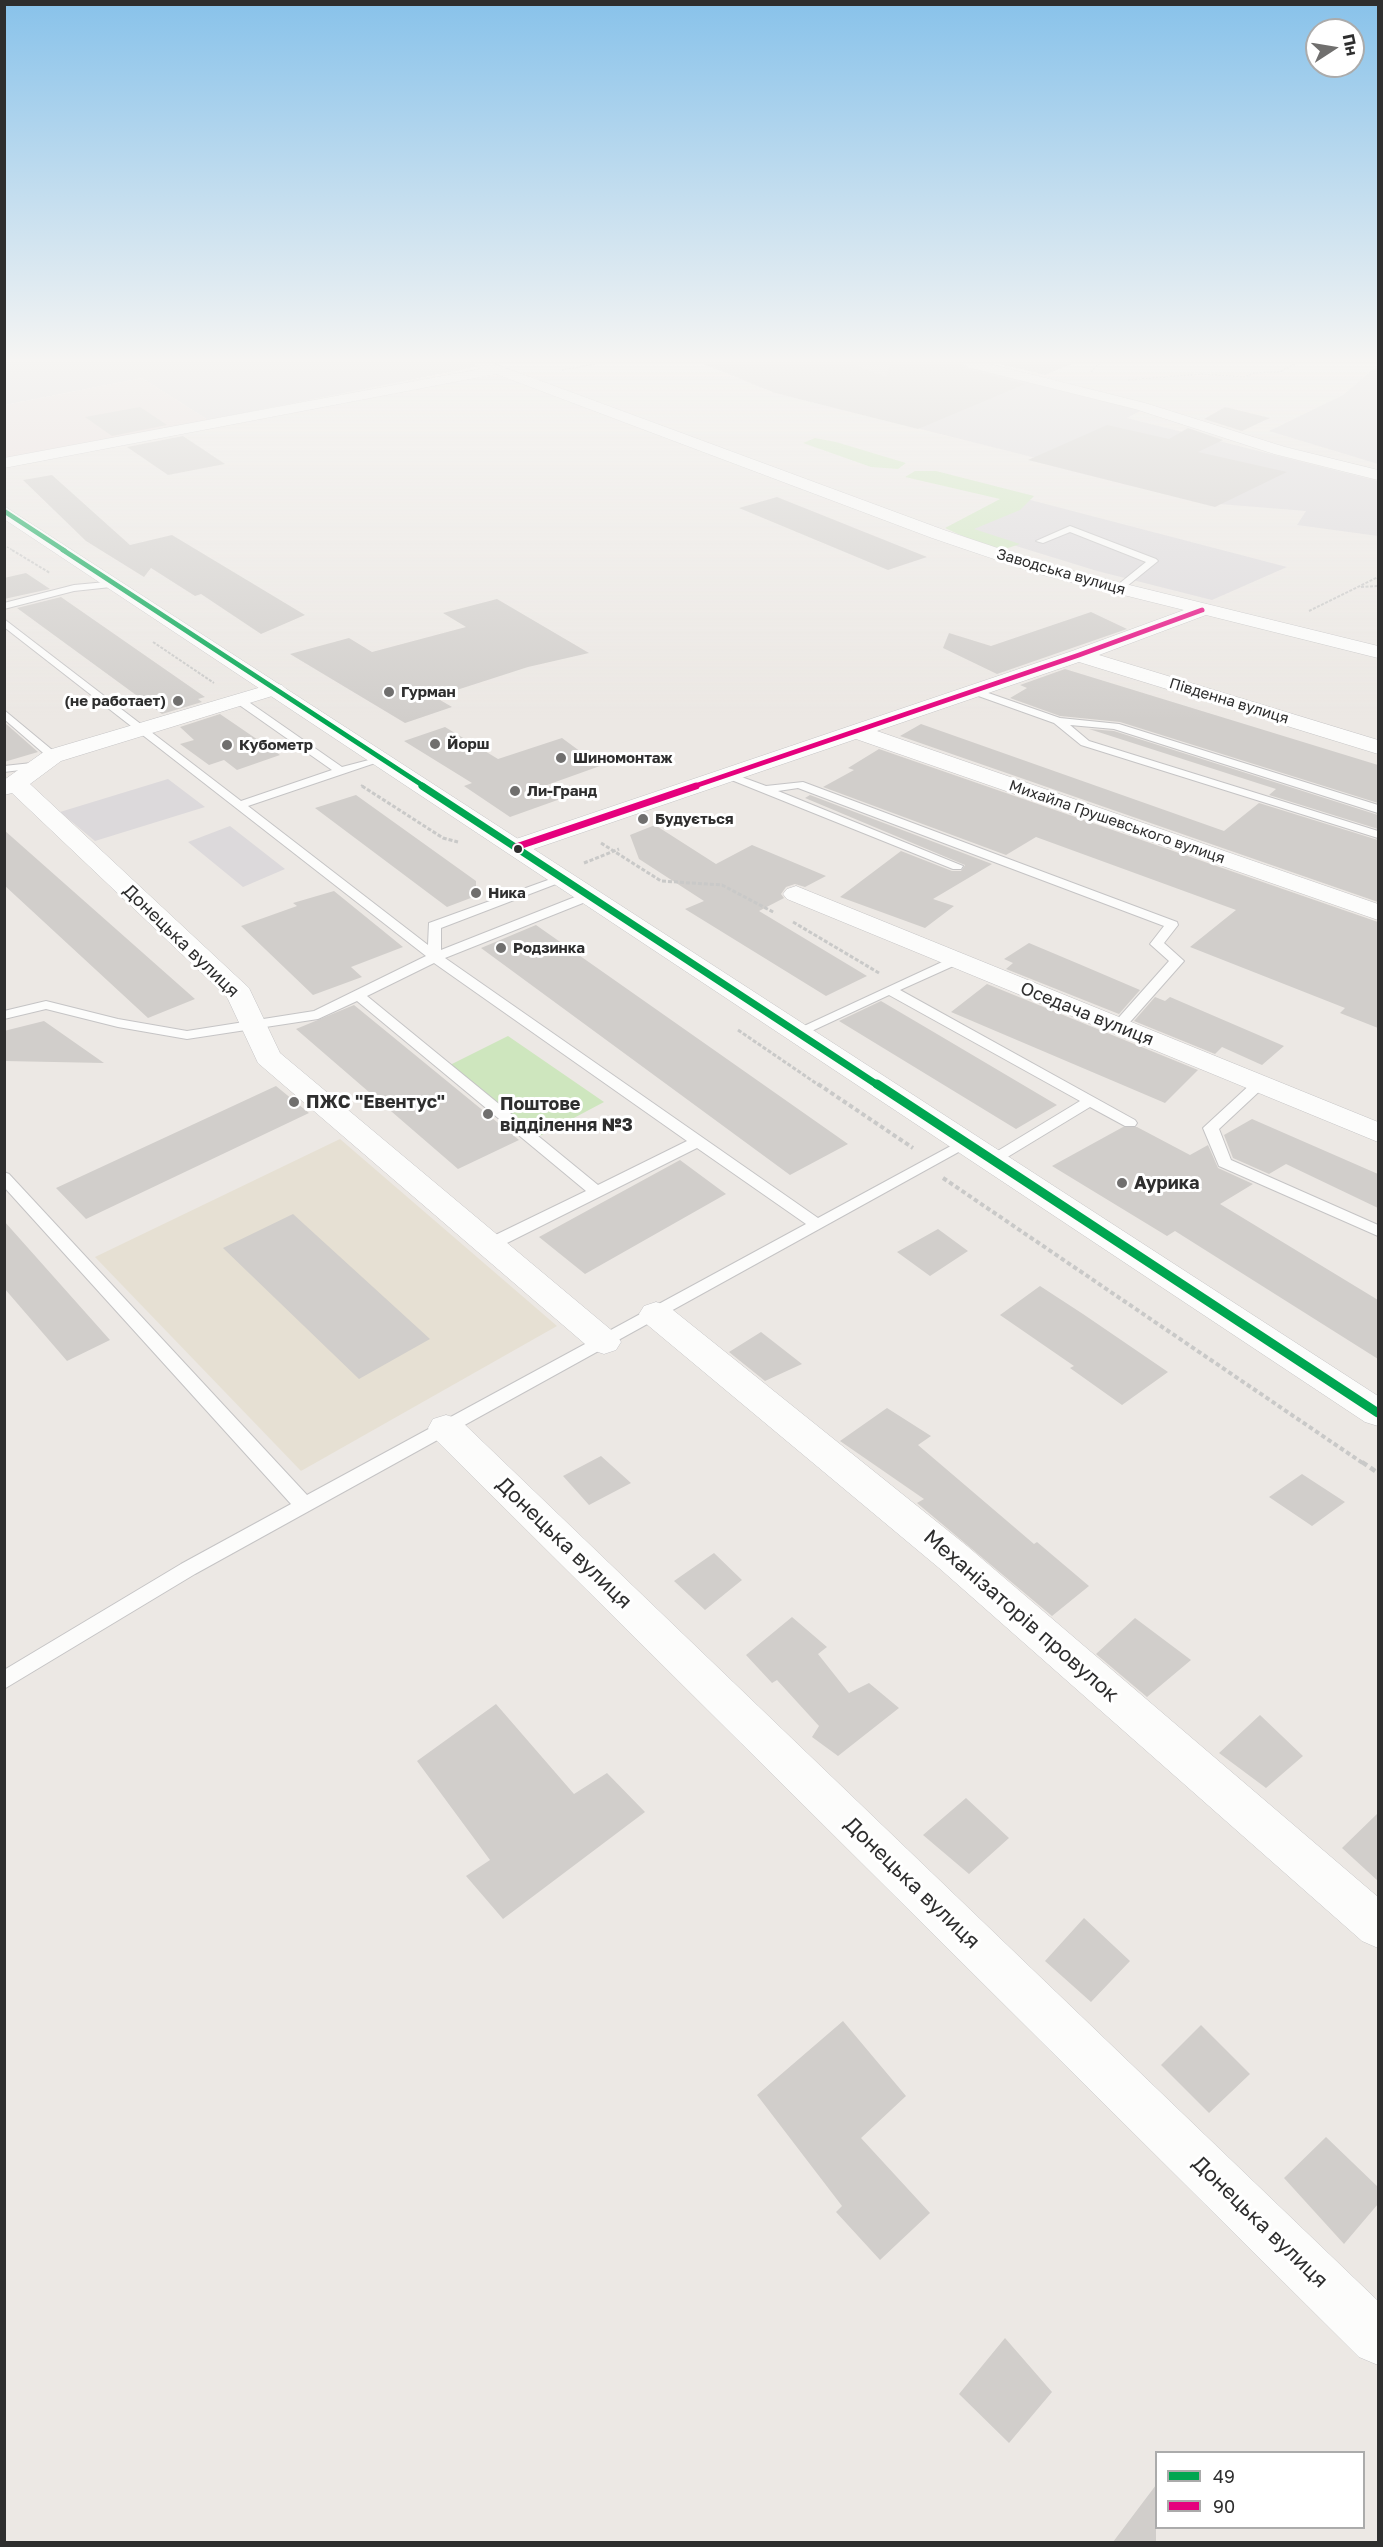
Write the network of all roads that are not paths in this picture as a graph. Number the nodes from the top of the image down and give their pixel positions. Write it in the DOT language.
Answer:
graph roads {
  1 [pos="801,483"];
  2 [pos="4,511"];
  3 [pos="1040,541"];
  4 [pos="117,584"];
  5 [pos="1118,589"];
  6 [pos="4,606"];
  7 [pos="1202,610"];
  8 [pos="4,622"];
  9 [pos="1378,652"];
  10 [pos="1079,655"];
  11 [pos="275,689"];
  12 [pos="974,691"];
  13 [pos="239,700"];
  14 [pos="4,713"];
  15 [pos="1058,721"];
  16 [pos="142,729"];
  17 [pos="855,731"];
  18 [pos="1378,747"];
  19 [pos="380,758"];
  20 [pos="47,760"];
  21 [pos="341,771"];
  22 [pos="728,775"];
  23 [pos="8,780"];
  24 [pos="769,789"];
  25 [pos="240,805"];
  26 [pos="1378,809"];
  27 [pos="1378,835"];
  28 [pos="516,848"];
  29 [pos="957,866"];
  30 [pos="563,879"];
  31 [pos="796,894"];
  32 [pos="589,896"];
  33 [pos="1378,912"];
  34 [pos="435,957"];
  35 [pos="956,960"];
  36 [pos="895,988"];
  37 [pos="358,995"];
  38 [pos="4,1015"];
  39 [pos="253,1025"];
  40 [pos="1118,1027"];
  41 [pos="796,1033"];
  42 [pos="1259,1084"];
  43 [pos="1090,1101"];
  44 [pos="1130,1123"];
  45 [pos="1378,1133"];
  46 [pos="698,1141"];
  47 [pos="965,1144"];
  48 [pos="991,1161"];
  49 [pos="4,1177"];
  50 [pos="597,1192"];
  51 [pos="818,1225"];
  52 [pos="1378,1231"];
  53 [pos="489,1245"];
  54 [pos="656,1314"];
  55 [pos="604,1342"];
  56 [pos="1378,1413"];
  57 [pos="446,1428"];
  58 [pos="304,1505"];
  59 [pos="4,1681"];
  60 [pos="1378,1926"];
  61 [pos="1378,2338"];
  1 -- 5 [label="street, Заводська вулиця"];
  2 -- 4 [label="street"];
  3 -- 5 [label="lane"];
  4 -- 6 [label="lane"];
  4 -- 11 [label="street"];
  5 -- 7 [label="street, Заводська вулиця"];
  7 -- 9 [label="street, Заводська вулиця"];
  7 -- 10 [label="street"];
  8 -- 16 [label="lane"];
  10 -- 12 [label="street"];
  10 -- 18 [label="street, Південна вулиця"];
  11 -- 13 [label="street"];
  11 -- 19 [label="street"];
  12 -- 15 [label="lane"];
  12 -- 17 [label="street"];
  13 -- 16 [label="street"];
  13 -- 21 [label="lane"];
  14 -- 20 [label="lane"];
  15 -- 26 [label="lane"];
  15 -- 27 [label="lane"];
  16 -- 20 [label="street"];
  16 -- 25 [label="lane"];
  17 -- 22 [label="street"];
  17 -- 33 [label="street, Михайла Грушевського вулиця"];
  19 -- 21 [label="lane"];
  19 -- 28 [label="street"];
  20 -- 23 [label="street"];
  21 -- 25 [label="lane"];
  22 -- 24 [label="lane"];
  22 -- 28 [label="street"];
  23 -- 39 [label="street, Донецька вулиця"];
  24 -- 29 [label="lane"];
  24 -- 40 [label="lane"];
  25 -- 34 [label="lane"];
  28 -- 30 [label="street"];
  30 -- 32 [label="street"];
  30 -- 34 [label="lane"];
  31 -- 35 [label="street, Оседача вулиця"];
  32 -- 34 [label="lane"];
  32 -- 41 [label="street"];
  34 -- 37 [label="lane"];
  34 -- 46 [label="lane"];
  35 -- 36 [label="lane"];
  35 -- 40 [label="street, Оседача вулиця"];
  36 -- 41 [label="lane"];
  36 -- 43 [label="lane"];
  37 -- 39 [label="lane"];
  37 -- 50 [label="lane"];
  38 -- 39 [label="lane"];
  39 -- 53 [label="street, Донецька вулиця"];
  40 -- 42 [label="street, Оседача вулиця"];
  41 -- 47 [label="street"];
  42 -- 45 [label="street, Оседача вулиця"];
  42 -- 52 [label="lane"];
  43 -- 44 [label="lane"];
  43 -- 48 [label="lane"];
  46 -- 50 [label="lane"];
  46 -- 51 [label="lane"];
  47 -- 48 [label="street"];
  47 -- 51 [label="lane"];
  48 -- 56 [label="street"];
  49 -- 58 [label="lane"];
  50 -- 53 [label="lane"];
  51 -- 54 [label="lane"];
  53 -- 55 [label="street, Донецька вулиця"];
  54 -- 55 [label="lane"];
  54 -- 60 [label="street, Механізаторів провулок"];
  55 -- 57 [label="lane"];
  57 -- 58 [label="lane"];
  57 -- 61 [label="street, Донецька вулиця"];
  58 -- 59 [label="lane"];
}
